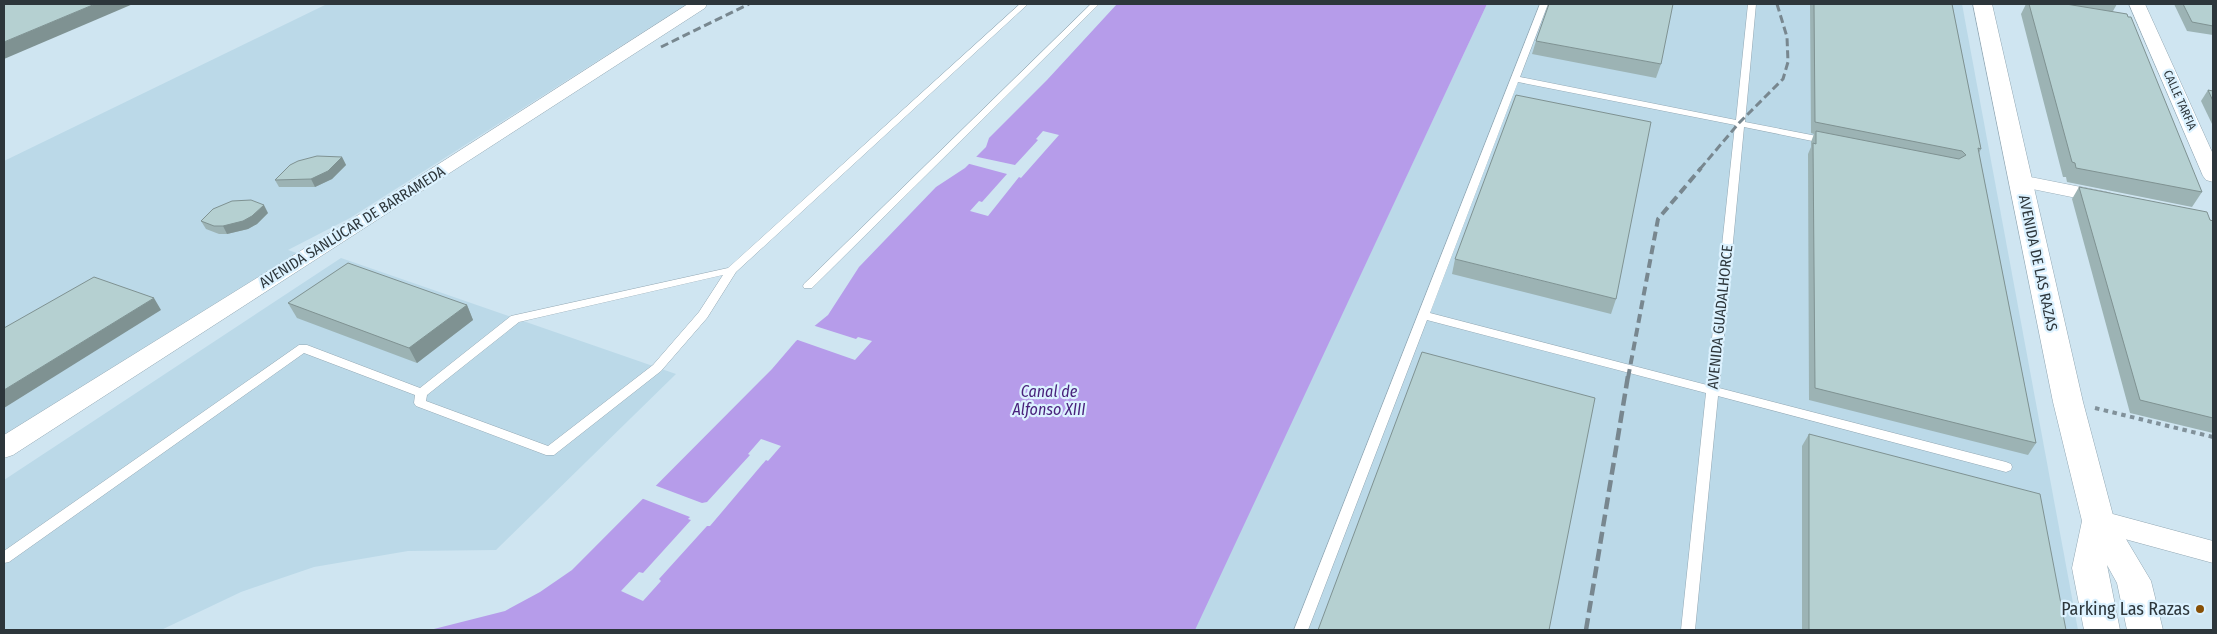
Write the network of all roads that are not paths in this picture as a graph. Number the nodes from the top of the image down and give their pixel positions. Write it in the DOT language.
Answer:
graph roads {
  1 [pos="699,4"];
  2 [pos="1024,4"];
  3 [pos="1095,4"];
  4 [pos="1544,4"];
  5 [pos="1752,4"];
  6 [pos="1982,4"];
  7 [pos="2137,4"];
  8 [pos="2127,20"];
  9 [pos="2146,24"];
  10 [pos="1515,79"];
  11 [pos="1740,124"];
  12 [pos="1837,143"];
  13 [pos="2213,176"];
  14 [pos="2020,181"];
  15 [pos="2126,202"];
  16 [pos="732,270"];
  17 [pos="808,286"];
  18 [pos="1423,315"];
  19 [pos="1712,391"];
  20 [pos="421,393"];
  21 [pos="4,448"];
  22 [pos="2006,467"];
  23 [pos="2098,521"];
  24 [pos="2213,552"];
  25 [pos="4,558"];
  26 [pos="1301,630"];
  27 [pos="1688,630"];
  28 [pos="2102,630"];
  29 [pos="2145,630"];
  1 -- 21 [label="street, AVENIDA SANLÚCAR DE BARRAMEDA"];
  2 -- 16 [label="lane"];
  3 -- 17 [label="lane"];
  4 -- 10 [label="lane"];
  5 -- 11 [label="lane, AVENIDA GUADALHORCE"];
  6 -- 14 [label="main road, AVENIDA DE LAS RAZAS"];
  7 -- 9 [label="street, CALLE TARFIA"];
  8 -- 9 [label="street"];
  9 -- 13 [label="street, CALLE TARFIA"];
  10 -- 11 [label="lane"];
  10 -- 18 [label="lane"];
  11 -- 12 [label="lane"];
  11 -- 19 [label="lane, AVENIDA GUADALHORCE"];
  14 -- 15 [label="street"];
  14 -- 23 [label="main road, AVENIDA DE LAS RAZAS"];
  16 -- 20 [label="lane"];
  16 -- 20 [label="lane"];
  18 -- 19 [label="lane"];
  18 -- 26 [label="lane"];
  19 -- 22 [label="lane"];
  19 -- 27 [label="lane, AVENIDA GUADALHORCE"];
  20 -- 25 [label="lane"];
  23 -- 24 [label="street"];
  23 -- 28 [label="main road, AVENIDA DE LAS RAZAS"];
  23 -- 29 [label="main road, AVENIDA DE LAS RAZAS"];
}
